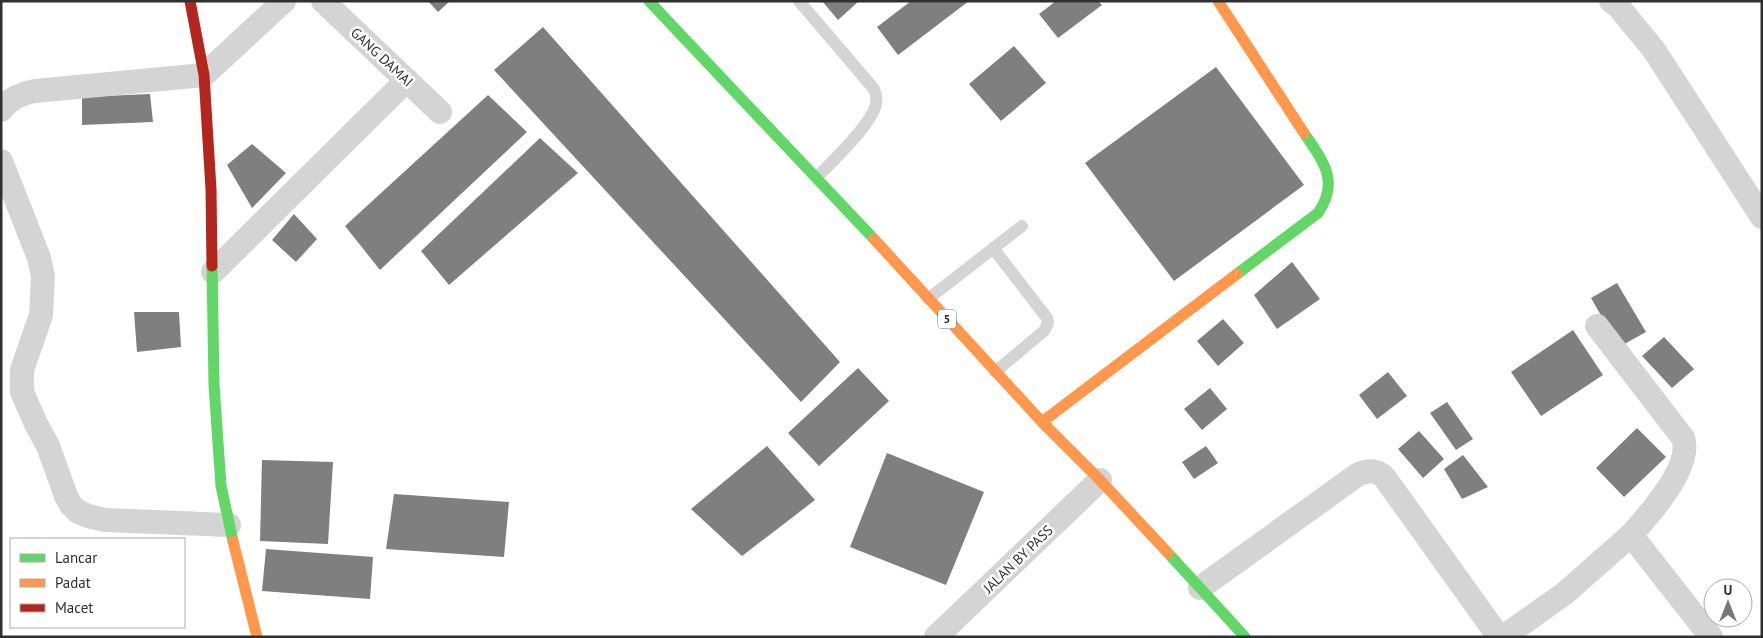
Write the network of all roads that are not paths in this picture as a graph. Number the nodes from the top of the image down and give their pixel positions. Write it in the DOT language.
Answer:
graph roads {
  1 [pos="190,1"];
  2 [pos="284,1"];
  3 [pos="323,1"];
  4 [pos="650,1"];
  5 [pos="799,1"];
  6 [pos="1218,1"];
  7 [pos="1611,1"];
  8 [pos="204,75"];
  9 [pos="407,80"];
  10 [pos="1,110"];
  11 [pos="440,112"];
  12 [pos="1,160"];
  13 [pos="817,177"];
  14 [pos="1762,217"];
  15 [pos="1022,226"];
  16 [pos="993,248"];
  17 [pos="212,272"];
  18 [pos="928,299"];
  19 [pos="1597,326"];
  20 [pos="995,372"];
  21 [pos="1042,422"];
  22 [pos="1100,480"];
  23 [pos="229,525"];
  24 [pos="1631,535"];
  25 [pos="1200,588"];
  26 [pos="257,637"];
  27 [pos="936,637"];
  28 [pos="1245,637"];
  29 [pos="1499,637"];
  30 [pos="1503,637"];
  31 [pos="1711,637"];
  1 -- 8 [label="main road"];
  2 -- 8 [label="street"];
  3 -- 9 [label="street, GANG DAMAI"];
  4 -- 13 [label="main road, 5"];
  5 -- 13 [label="lane"];
  6 -- 21 [label="main road"];
  7 -- 14 [label="street"];
  8 -- 10 [label="street"];
  8 -- 17 [label="main road"];
  9 -- 11 [label="street, GANG DAMAI"];
  9 -- 17 [label="street"];
  12 -- 23 [label="street"];
  13 -- 18 [label="main road, 5"];
  15 -- 16 [label="lane"];
  16 -- 18 [label="lane"];
  16 -- 20 [label="lane"];
  17 -- 23 [label="main road"];
  18 -- 20 [label="main road, 5"];
  19 -- 24 [label="street"];
  20 -- 21 [label="main road, 5"];
  21 -- 22 [label="main road, 5"];
  22 -- 25 [label="main road, 5"];
  22 -- 27 [label="street, JALAN BY PASS"];
  23 -- 26 [label="main road"];
  24 -- 30 [label="street"];
  24 -- 31 [label="street"];
  25 -- 28 [label="main road, 5"];
  25 -- 29 [label="street"];
}
